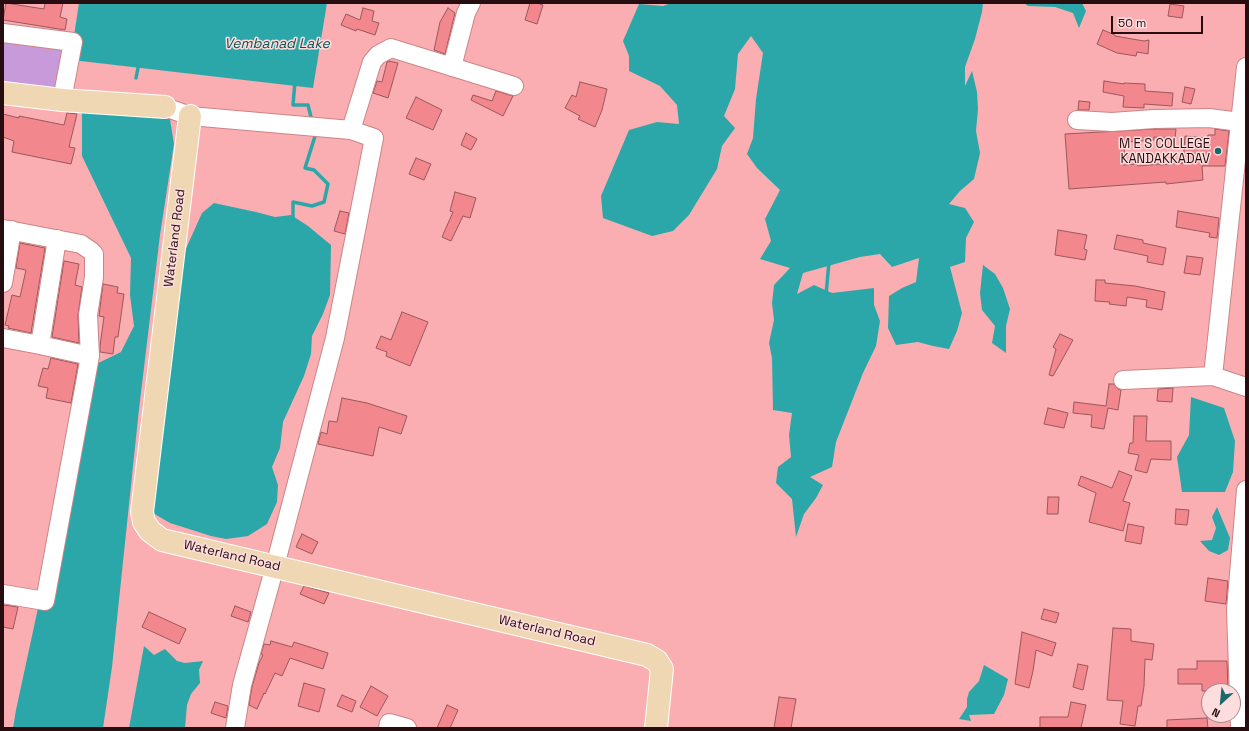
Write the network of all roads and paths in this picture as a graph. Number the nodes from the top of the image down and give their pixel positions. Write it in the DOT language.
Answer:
graph roads {
  1 [pos="471,3"];
  2 [pos="3,33"];
  3 [pos="452,67"];
  4 [pos="1246,67"];
  5 [pos="514,86"];
  6 [pos="3,93"];
  7 [pos="62,100"];
  8 [pos="165,107"];
  9 [pos="190,116"];
  10 [pos="1077,120"];
  11 [pos="351,130"];
  12 [pos="1242,130"];
  13 [pos="7,229"];
  14 [pos="57,239"];
  15 [pos="3,283"];
  16 [pos="3,338"];
  17 [pos="40,345"];
  18 [pos="90,356"];
  19 [pos="1213,376"];
  20 [pos="1122,380"];
  21 [pos="1246,387"];
  22 [pos="1246,490"];
  23 [pos="275,566"];
  24 [pos="3,594"];
  25 [pos="235,728"];
  26 [pos="388,728"];
  27 [pos="407,728"];
  28 [pos="656,728"];
  29 [pos="1240,728"];
  1 -- 3 [label="street"];
  2 -- 7 [label="street"];
  3 -- 5 [label="street"];
  3 -- 11 [label="street"];
  4 -- 12 [label="street"];
  6 -- 7 [label="main road"];
  7 -- 8 [label="main road"];
  8 -- 9 [label="street"];
  9 -- 11 [label="street"];
  9 -- 23 [label="main road, Waterland Road"];
  10 -- 12 [label="street"];
  11 -- 23 [label="street"];
  12 -- 19 [label="street"];
  13 -- 14 [label="street"];
  13 -- 15 [label="street"];
  14 -- 17 [label="street"];
  14 -- 18 [label="street"];
  16 -- 17 [label="street"];
  17 -- 18 [label="street"];
  18 -- 24 [label="street"];
  19 -- 20 [label="street"];
  19 -- 21 [label="street"];
  22 -- 29 [label="street"];
  23 -- 25 [label="street"];
  23 -- 28 [label="main road, Waterland Road"];
  26 -- 27 [label="street"];
}
